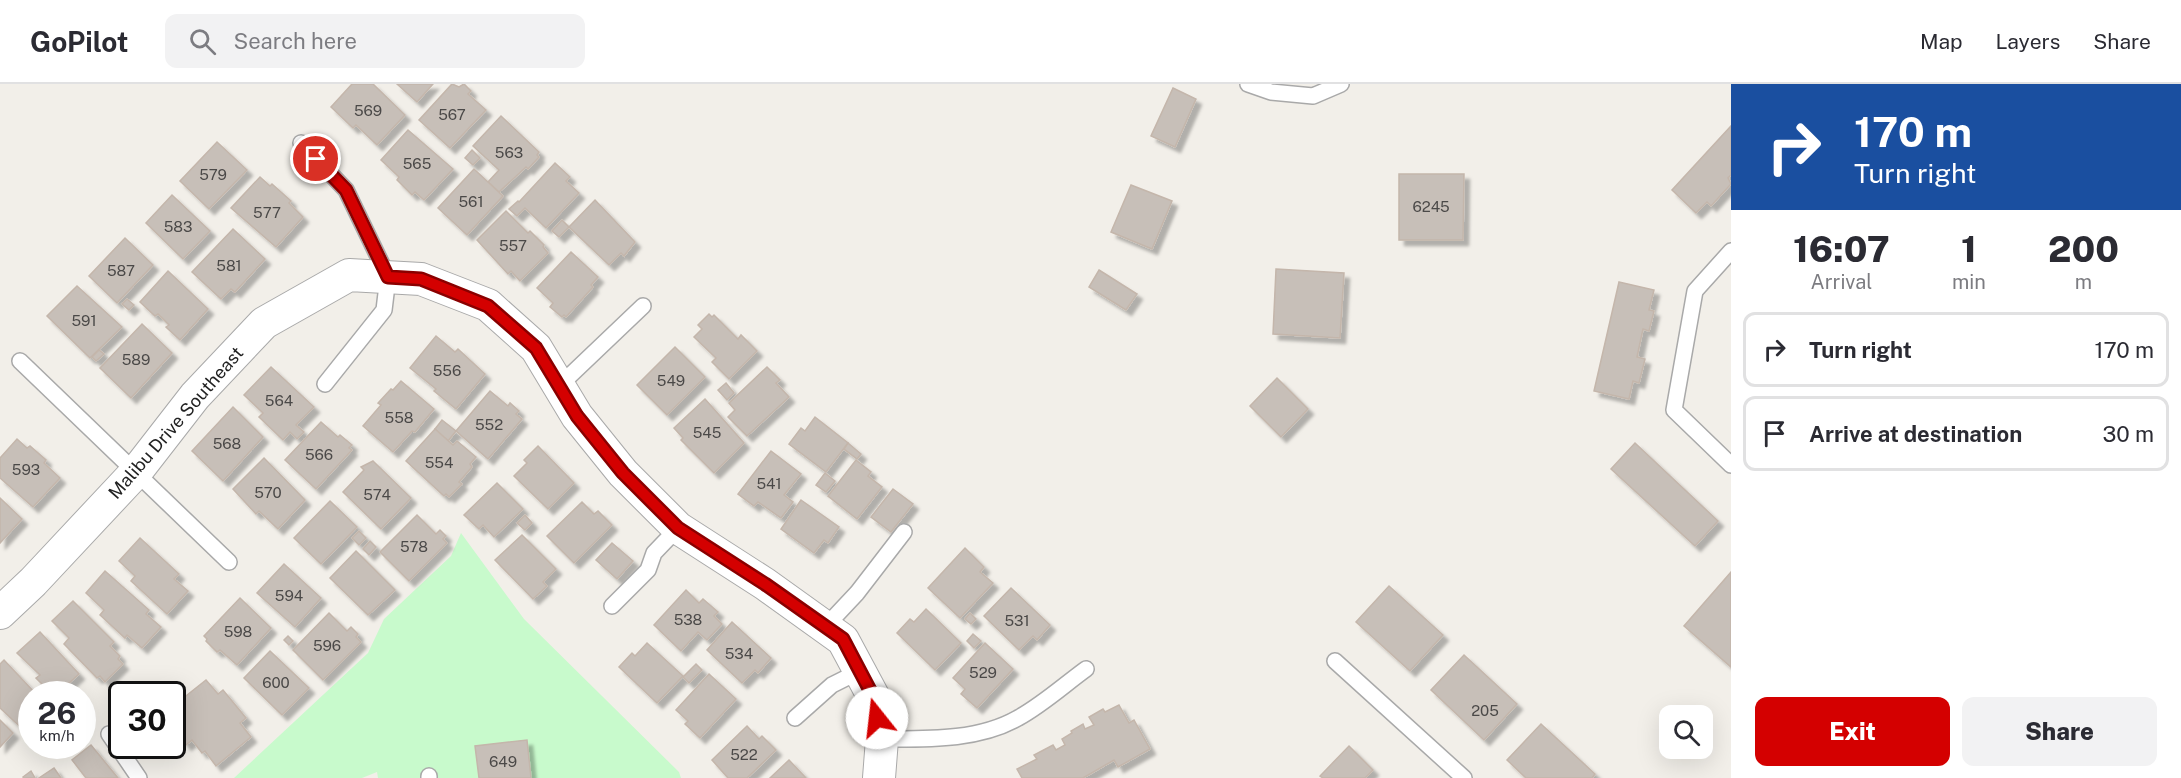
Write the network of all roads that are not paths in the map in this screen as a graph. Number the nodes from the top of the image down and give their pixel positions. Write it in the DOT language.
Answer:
graph roads {
  1 [pos="1248,84"];
  2 [pos="1341,84"];
  3 [pos="301,143"];
  4 [pos="1731,251"];
  5 [pos="388,277"];
  6 [pos="643,306"];
  7 [pos="20,361"];
  8 [pos="325,384"];
  9 [pos="559,386"];
  10 [pos="1731,465"];
  11 [pos="136,472"];
  12 [pos="678,528"];
  13 [pos="904,532"];
  14 [pos="229,562"];
  15 [pos="612,606"];
  16 [pos="0,613"];
  17 [pos="826,626"];
  18 [pos="1335,661"];
  19 [pos="1086,669"];
  20 [pos="860,671"];
  21 [pos="795,718"];
  22 [pos="882,739"];
  23 [pos="126,759"];
  24 [pos="139,778"];
  25 [pos="879,778"];
  26 [pos="1464,778"];
  1 -- 2 [label="lane"];
  3 -- 5 [label="lane"];
  4 -- 10 [label="lane"];
  5 -- 8 [label="lane"];
  5 -- 9 [label="street, Malibu Drive Southeast"];
  5 -- 11 [label="street, Malibu Drive Southeast"];
  6 -- 9 [label="lane"];
  7 -- 11 [label="lane"];
  9 -- 12 [label="street, Malibu Drive Southeast"];
  11 -- 14 [label="lane"];
  11 -- 16 [label="street, Malibu Drive Southeast"];
  12 -- 15 [label="lane"];
  12 -- 17 [label="street, Malibu Drive Southeast"];
  13 -- 17 [label="lane"];
  17 -- 20 [label="street, Malibu Drive Southeast"];
  18 -- 26 [label="lane"];
  19 -- 22 [label="lane"];
  20 -- 21 [label="lane"];
  20 -- 22 [label="street, Malibu Drive Southeast"];
  22 -- 25 [label="street, Malibu Drive Southeast"];
  23 -- 24 [label="lane"];
}
